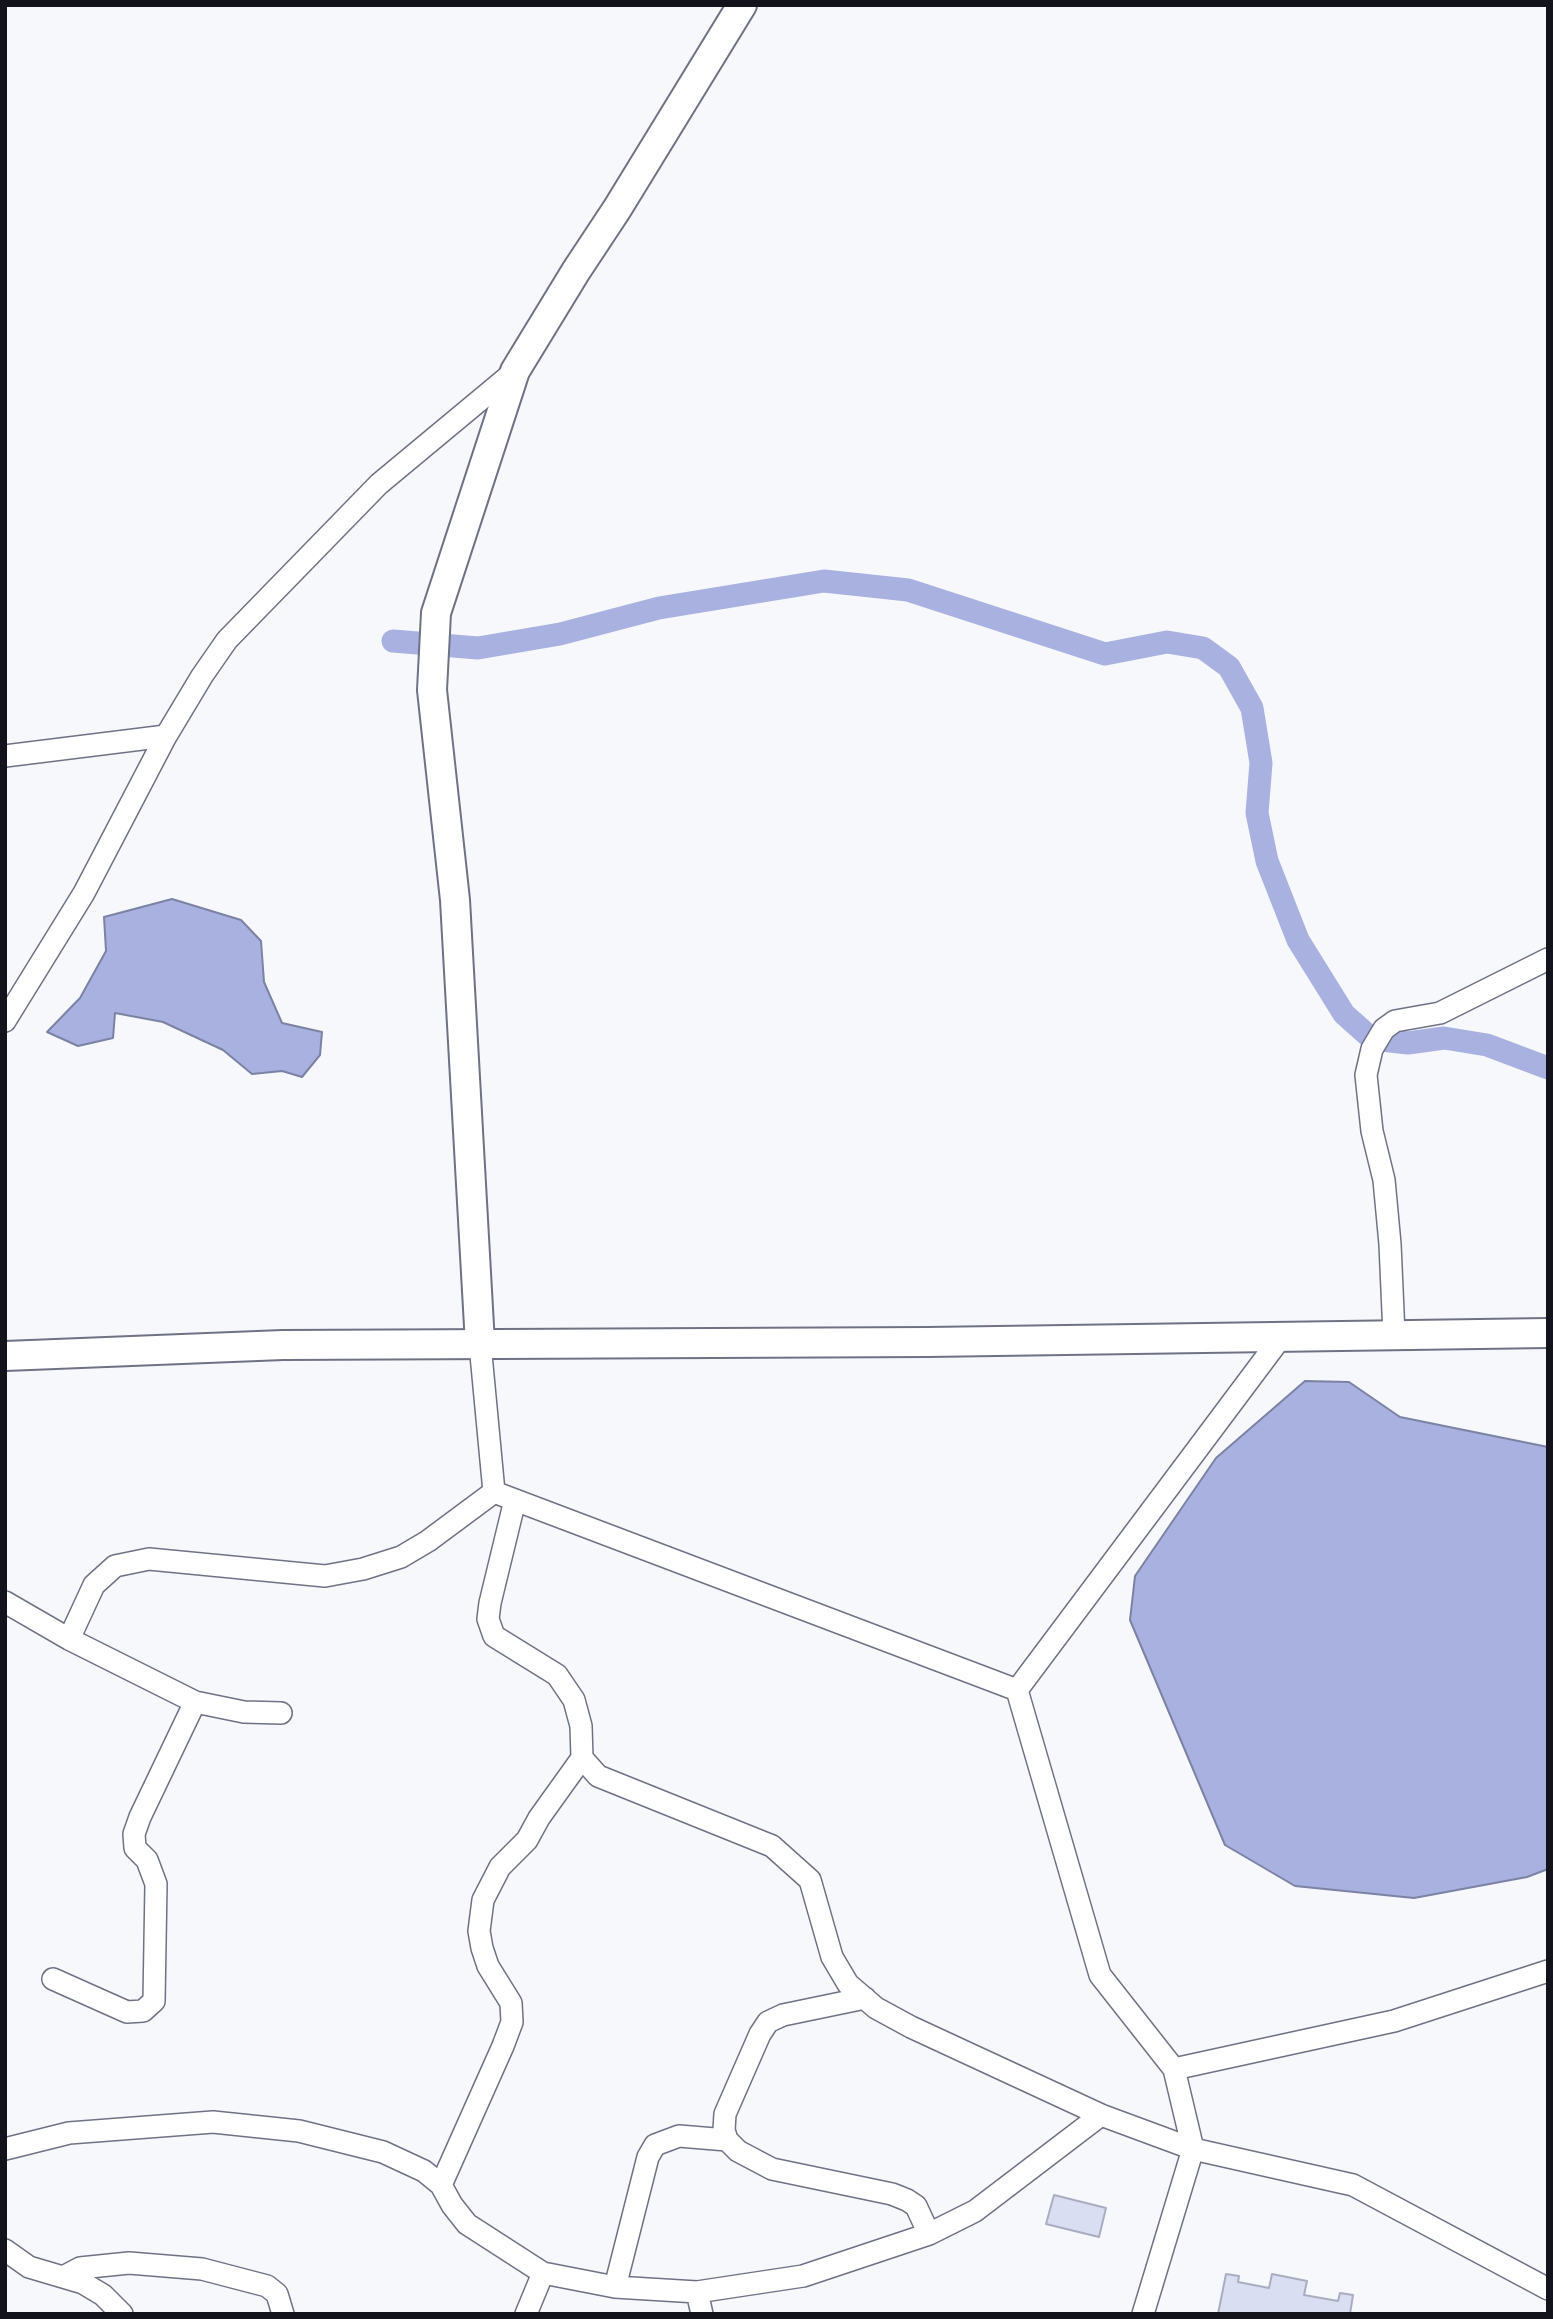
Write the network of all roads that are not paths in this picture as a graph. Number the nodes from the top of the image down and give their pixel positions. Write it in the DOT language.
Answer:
graph roads {
  1 [pos="742,5"];
  2 [pos="515,371"];
  3 [pos="166,736"];
  4 [pos="5,756"];
  5 [pos="1548,959"];
  6 [pos="5,1021"];
  7 [pos="1548,1333"];
  8 [pos="1394,1335"];
  9 [pos="1282,1336"];
  10 [pos="480,1344"];
  11 [pos="5,1356"];
  12 [pos="494,1492"];
  13 [pos="515,1500"];
  14 [pos="5,1602"];
  15 [pos="69,1639"];
  16 [pos="1017,1690"];
  17 [pos="195,1702"];
  18 [pos="281,1713"];
  19 [pos="582,1758"];
  20 [pos="1548,1970"];
  21 [pos="53,1979"];
  22 [pos="865,1998"];
  23 [pos="1174,2069"];
  24 [pos="1101,2115"];
  25 [pos="727,2140"];
  26 [pos="5,2148"];
  27 [pos="1193,2149"];
  28 [pos="441,2185"];
  29 [pos="929,2234"];
  30 [pos="5,2250"];
  31 [pos="543,2273"];
  32 [pos="63,2277"];
  33 [pos="615,2287"];
  34 [pos="1548,2289"];
  35 [pos="697,2292"];
  36 [pos="122,2314"];
  37 [pos="284,2314"];
  38 [pos="526,2314"];
  39 [pos="702,2314"];
  40 [pos="1143,2314"];
  1 -- 2 [label="main road"];
  2 -- 3 [label="street"];
  2 -- 10 [label="main road"];
  3 -- 4 [label="street"];
  3 -- 6 [label="street"];
  5 -- 8 [label="street"];
  7 -- 8 [label="main road"];
  8 -- 9 [label="main road"];
  9 -- 10 [label="main road"];
  9 -- 16 [label="street"];
  10 -- 11 [label="main road"];
  10 -- 12 [label="street"];
  12 -- 13 [label="street"];
  12 -- 15 [label="street"];
  13 -- 16 [label="street"];
  13 -- 19 [label="street"];
  14 -- 15 [label="street"];
  15 -- 17 [label="street"];
  16 -- 23 [label="street"];
  17 -- 18 [label="street"];
  17 -- 21 [label="street"];
  19 -- 22 [label="street"];
  19 -- 28 [label="street"];
  20 -- 23 [label="street"];
  22 -- 24 [label="street"];
  22 -- 25 [label="street"];
  23 -- 27 [label="street"];
  24 -- 27 [label="street"];
  24 -- 29 [label="street"];
  25 -- 29 [label="street"];
  25 -- 33 [label="street"];
  26 -- 28 [label="street"];
  27 -- 34 [label="street"];
  27 -- 40 [label="street"];
  28 -- 31 [label="street"];
  29 -- 35 [label="street"];
  30 -- 32 [label="street"];
  31 -- 33 [label="street"];
  31 -- 38 [label="street"];
  32 -- 36 [label="street"];
  32 -- 37 [label="street"];
  33 -- 35 [label="street"];
  35 -- 39 [label="street"];
}
